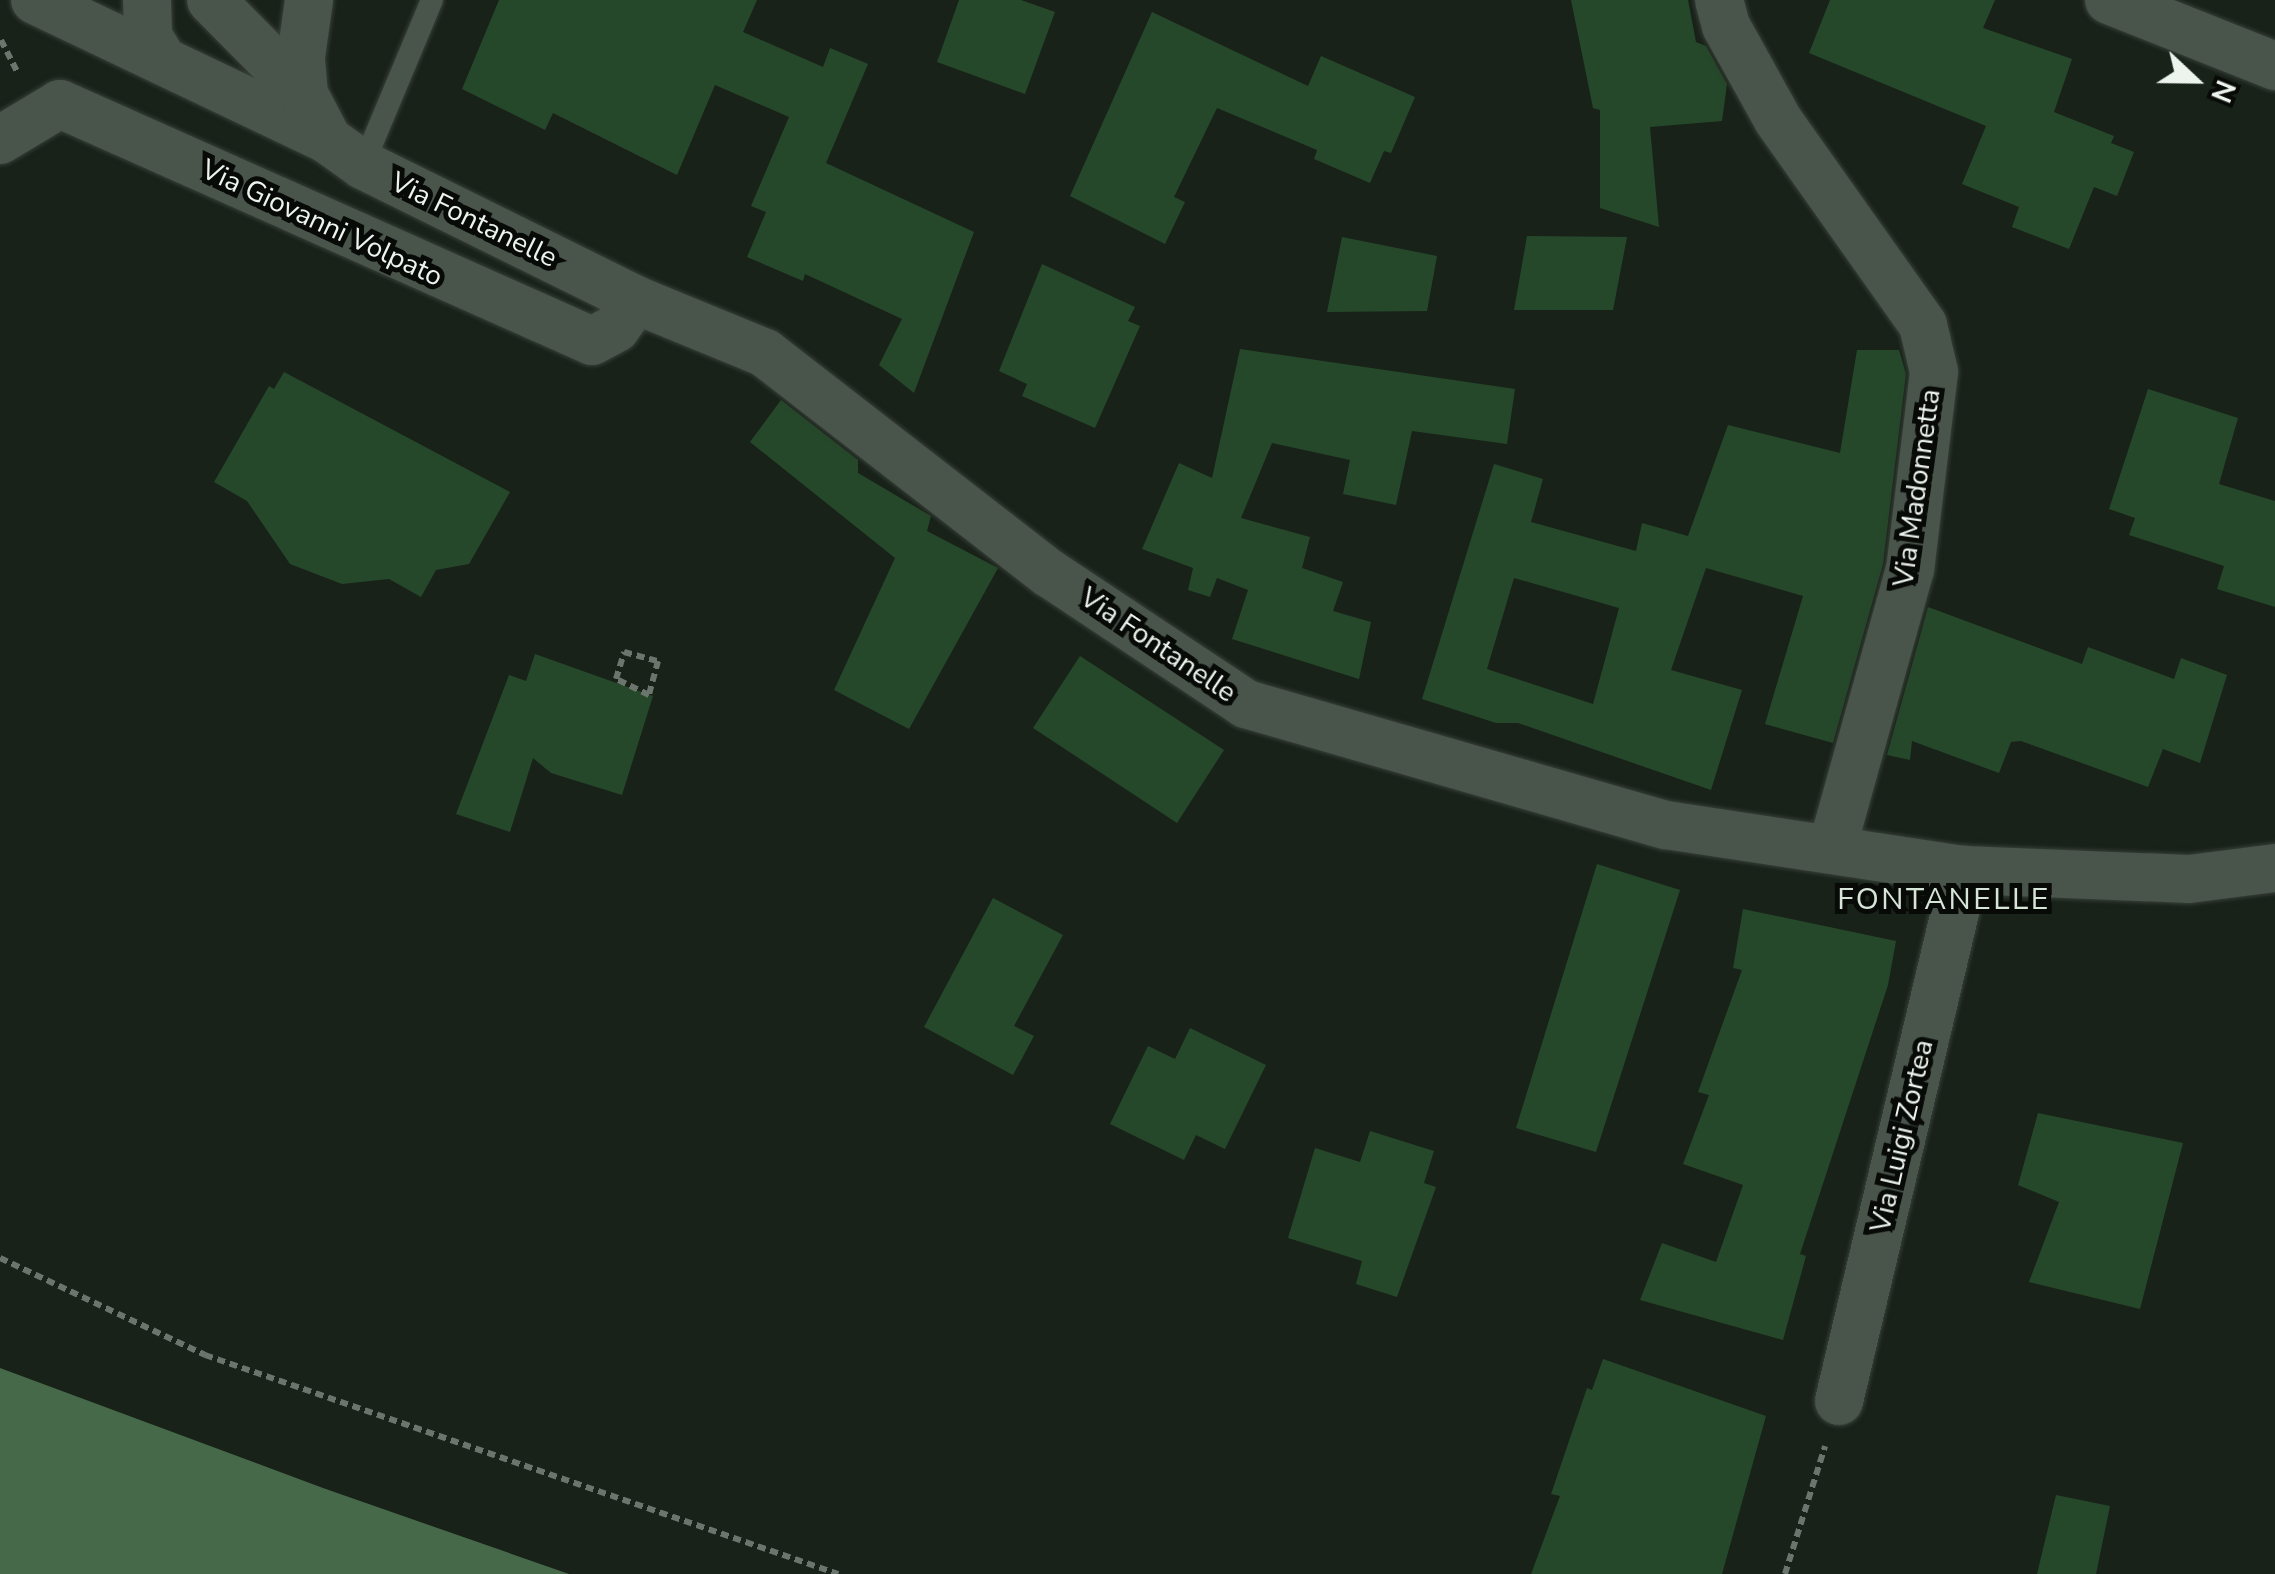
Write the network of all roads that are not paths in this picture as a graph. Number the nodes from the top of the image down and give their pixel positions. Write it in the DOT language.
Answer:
graph roads {
  1 [pos="35,0"];
  2 [pos="147,0"];
  3 [pos="211,0"];
  4 [pos="310,0"];
  5 [pos="432,0"];
  6 [pos="1719,0"];
  7 [pos="2109,0"];
  8 [pos="163,60"];
  9 [pos="2275,66"];
  10 [pos="304,94"];
  11 [pos="0,140"];
  12 [pos="346,152"];
  13 [pos="636,300"];
  14 [pos="1832,848"];
  15 [pos="2275,868"];
  16 [pos="1965,870"];
  17 [pos="1838,1401"];
  1 -- 8 [label="street, Via Fontanelle"];
  2 -- 8 [label="street"];
  3 -- 10 [label="street"];
  4 -- 10 [label="street"];
  5 -- 12 [label="lane"];
  6 -- 14 [label="street, Via Madonnetta"];
  7 -- 9 [label="street"];
  8 -- 12 [label="street, Via Fontanelle"];
  10 -- 12 [label="street"];
  11 -- 13 [label="street, Via Giovanni Volpato"];
  12 -- 13 [label="street, Via Fontanelle"];
  13 -- 14 [label="street, Via Fontanelle"];
  14 -- 16 [label="street, Via Fontanelle"];
  15 -- 16 [label="street, Via Fontanelle"];
  16 -- 17 [label="street, Via Luigi Zortea"];
}
